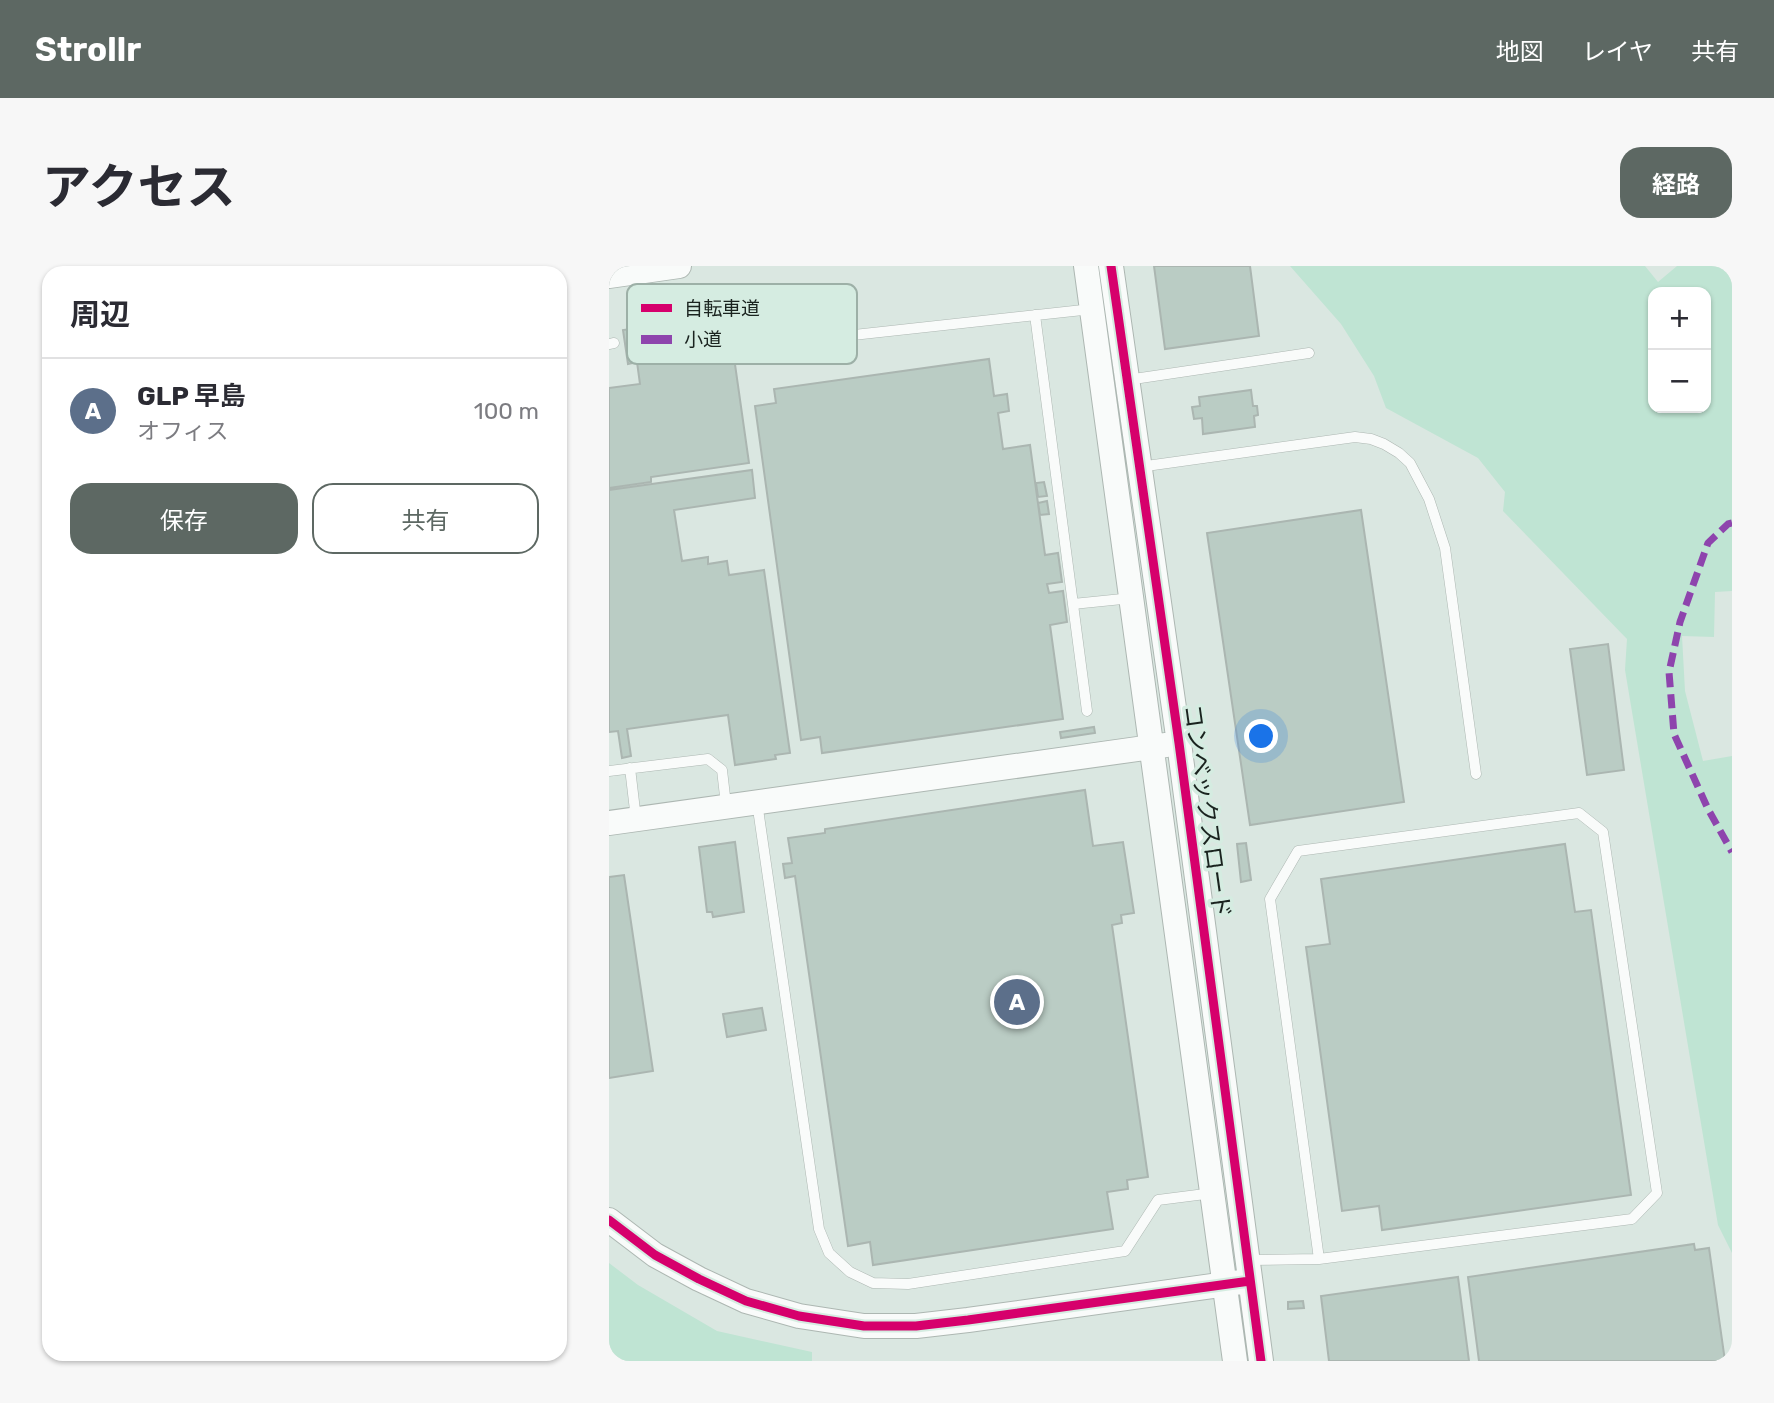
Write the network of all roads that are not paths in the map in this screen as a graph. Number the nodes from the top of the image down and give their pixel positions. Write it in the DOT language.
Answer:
graph roads {
  1 [pos="1086,266"];
  2 [pos="1111,266"];
  3 [pos="664,267"];
  4 [pos="609,276"];
  5 [pos="1116,306"];
  6 [pos="1092,309"];
  7 [pos="1035,315"];
  8 [pos="857,335"];
  9 [pos="1309,353"];
  10 [pos="1127,380"];
  11 [pos="1102,384"];
  12 [pos="1139,467"];
  13 [pos="1114,471"];
  14 [pos="1158,596"];
  15 [pos="1131,598"];
  16 [pos="1073,604"];
  17 [pos="1087,711"];
  18 [pos="1179,743"];
  19 [pos="1152,747"];
  20 [pos="630,768"];
  21 [pos="609,771"];
  22 [pos="1476,774"];
  23 [pos="757,802"];
  24 [pos="726,806"];
  25 [pos="636,819"];
  26 [pos="609,823"];
  27 [pos="1238,1190"];
  28 [pos="1212,1193"];
  29 [pos="609,1220"];
  30 [pos="1319,1259"];
  31 [pos="1248,1270"];
  32 [pos="1223,1272"];
  33 [pos="1235,1361"];
  34 [pos="1261,1361"];
  1 -- 6 [label="street, コンベックスロード"];
  2 -- 5 [label="street, コンベックスロード"];
  3 -- 4 [label="street"];
  5 -- 6 [label="lane"];
  5 -- 10 [label="street, コンベックスロード"];
  6 -- 7 [label="lane"];
  6 -- 11 [label="street, コンベックスロード"];
  7 -- 8 [label="lane"];
  7 -- 16 [label="lane"];
  9 -- 10 [label="lane"];
  10 -- 11 [label="lane"];
  10 -- 12 [label="street, コンベックスロード"];
  11 -- 13 [label="street, コンベックスロード"];
  12 -- 13 [label="lane"];
  12 -- 14 [label="street, コンベックスロード"];
  12 -- 22 [label="lane"];
  13 -- 15 [label="street, コンベックスロード"];
  14 -- 15 [label="lane"];
  14 -- 18 [label="street, コンベックスロード"];
  15 -- 16 [label="lane"];
  15 -- 19 [label="street, コンベックスロード"];
  16 -- 17 [label="lane"];
  18 -- 19 [label="street"];
  18 -- 27 [label="street, コンベックスロード"];
  19 -- 23 [label="street"];
  19 -- 28 [label="street, コンベックスロード"];
  20 -- 21 [label="lane"];
  20 -- 24 [label="lane"];
  20 -- 25 [label="lane"];
  23 -- 24 [label="street"];
  23 -- 28 [label="lane"];
  24 -- 25 [label="street"];
  25 -- 26 [label="street"];
  27 -- 28 [label="lane"];
  27 -- 31 [label="street, コンベックスロード"];
  28 -- 32 [label="street, コンベックスロード"];
  29 -- 32 [label="street"];
  30 -- 30 [label="lane"];
  30 -- 31 [label="lane"];
  31 -- 32 [label="street"];
  31 -- 34 [label="street, コンベックスロード"];
  32 -- 33 [label="street, コンベックスロード"];
}
